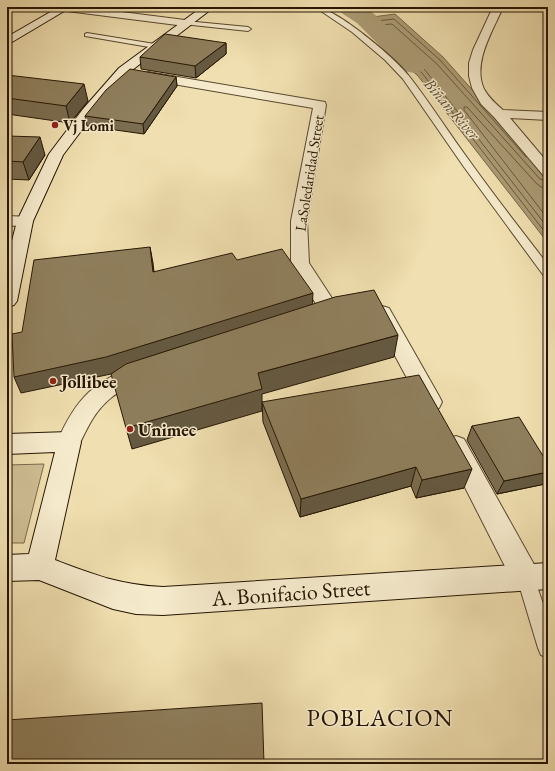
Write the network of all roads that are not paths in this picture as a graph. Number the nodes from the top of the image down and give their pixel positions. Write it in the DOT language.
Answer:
graph roads {
  1 [pos="63,7"];
  2 [pos="209,7"];
  3 [pos="318,7"];
  4 [pos="498,7"];
  5 [pos="185,23"];
  6 [pos="248,29"];
  7 [pos="87,35"];
  8 [pos="7,42"];
  9 [pos="155,46"];
  10 [pos="123,71"];
  11 [pos="499,114"];
  12 [pos="548,116"];
  13 [pos="548,172"];
  14 [pos="7,221"];
  15 [pos="25,221"];
  16 [pos="548,273"];
  17 [pos="7,301"];
  18 [pos="331,312"];
  19 [pos="308,319"];
  20 [pos="160,367"];
  21 [pos="69,442"];
  22 [pos="7,444"];
  23 [pos="40,567"];
  24 [pos="7,568"];
  25 [pos="537,577"];
  26 [pos="548,648"];
  1 -- 5 [label="street"];
  1 -- 8 [label="street"];
  2 -- 5 [label="street"];
  3 -- 16 [label="lane"];
  4 -- 11 [label="street"];
  5 -- 6 [label="lane"];
  5 -- 9 [label="street"];
  7 -- 9 [label="lane"];
  9 -- 10 [label="street"];
  10 -- 15 [label="street"];
  10 -- 18 [label="street, LaSoledaridad Street"];
  11 -- 12 [label="street"];
  11 -- 13 [label="street"];
  14 -- 15 [label="street"];
  15 -- 17 [label="street"];
  18 -- 19 [label="street"];
  18 -- 25 [label="street"];
  20 -- 21 [label="street"];
  21 -- 22 [label="street"];
  21 -- 23 [label="street"];
  23 -- 24 [label="street"];
  23 -- 25 [label="street, A. Bonifacio Street"];
  25 -- 26 [label="lane"];
}
